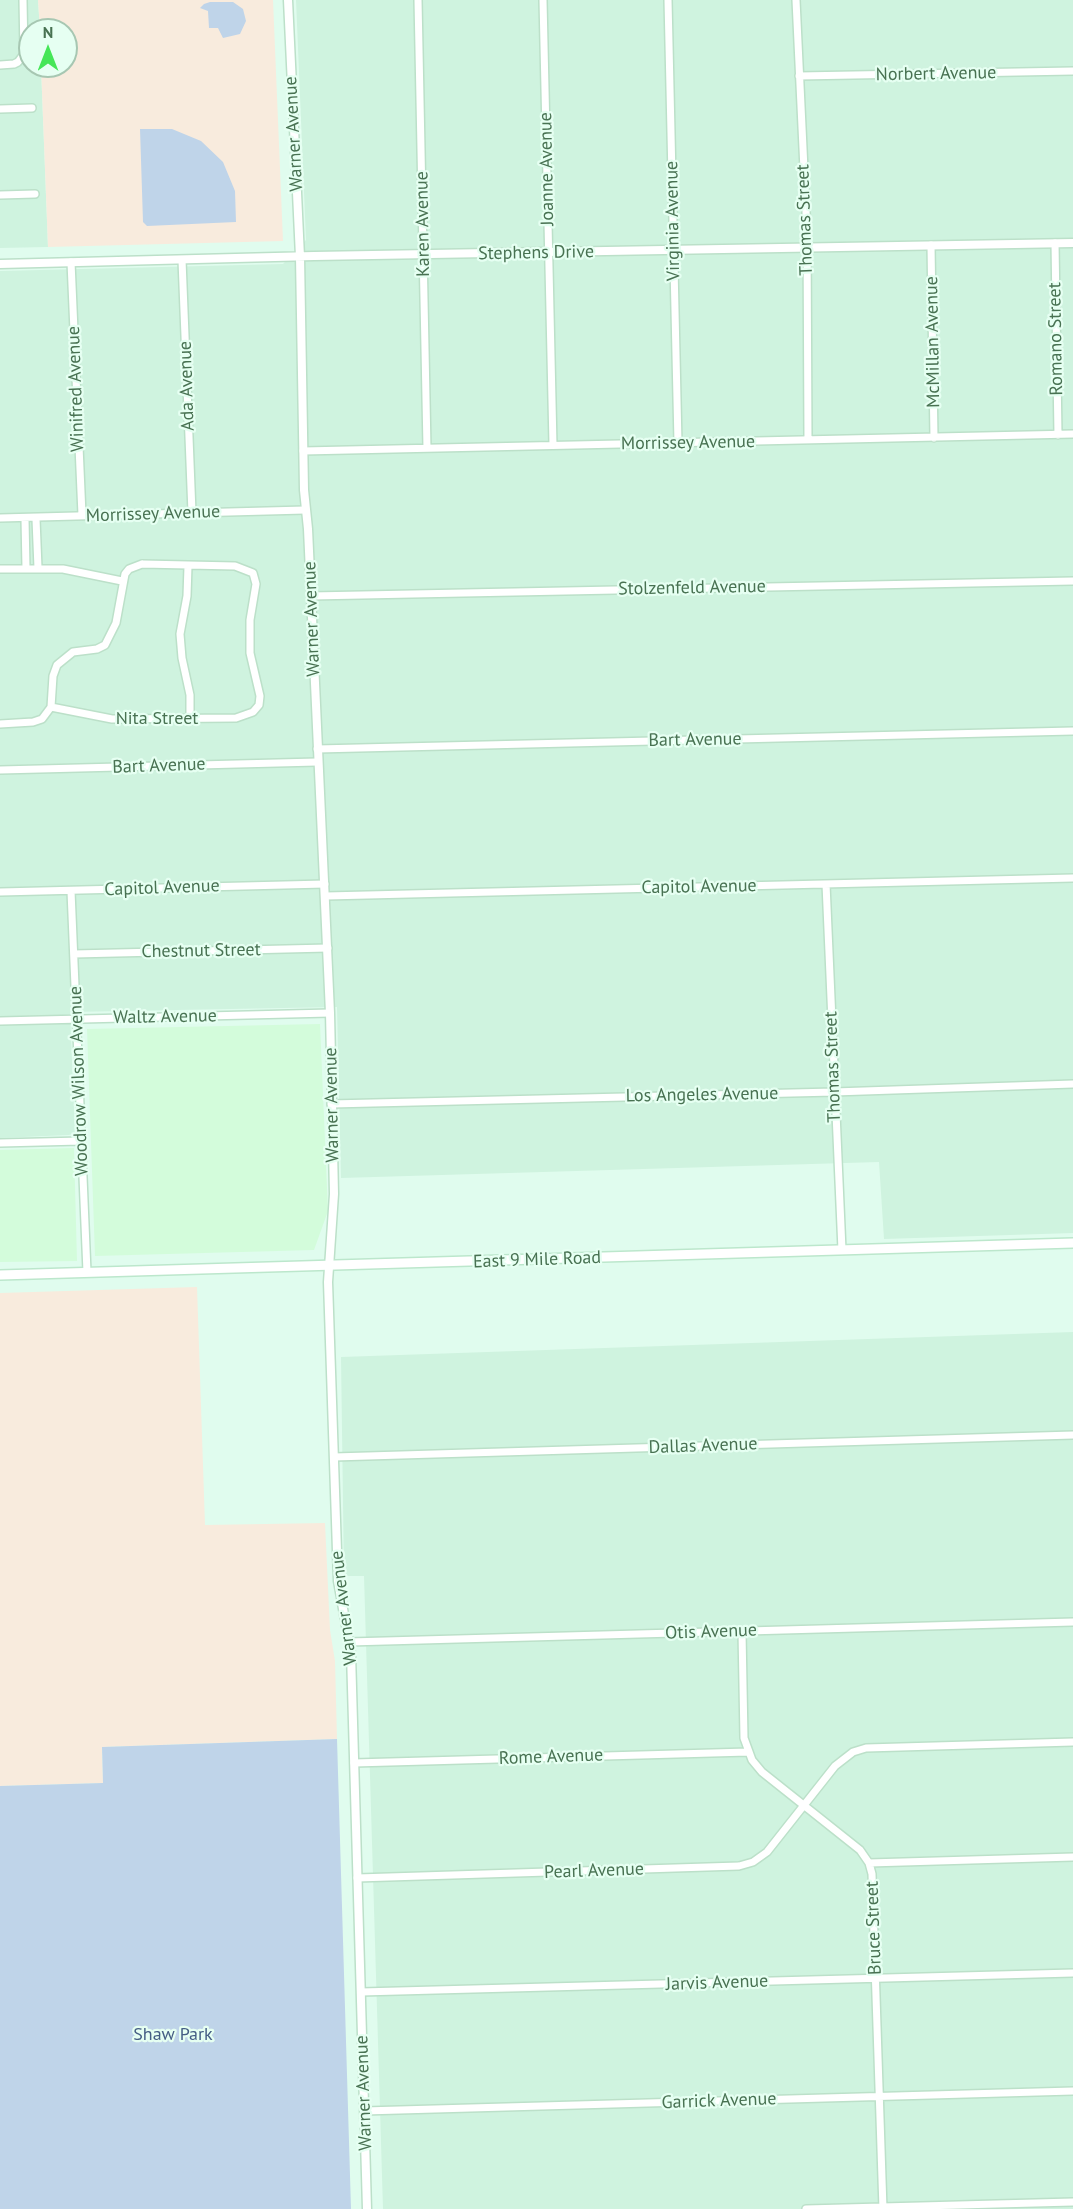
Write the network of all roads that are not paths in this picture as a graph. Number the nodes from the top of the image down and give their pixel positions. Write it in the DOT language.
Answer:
graph roads {
  1 [pos="23,0"];
  2 [pos="288,0"];
  3 [pos="418,0"];
  4 [pos="543,0"];
  5 [pos="668,0"];
  6 [pos="796,0"];
  7 [pos="0,65"];
  8 [pos="1073,71"];
  9 [pos="799,76"];
  10 [pos="32,108"];
  11 [pos="0,109"];
  12 [pos="35,194"];
  13 [pos="0,195"];
  14 [pos="1055,243"];
  15 [pos="1073,243"];
  16 [pos="931,245"];
  17 [pos="807,248"];
  18 [pos="674,250"];
  19 [pos="549,253"];
  20 [pos="424,255"];
  21 [pos="300,257"];
  22 [pos="182,260"];
  23 [pos="71,262"];
  24 [pos="0,264"];
  25 [pos="1073,434"];
  26 [pos="1058,435"];
  27 [pos="934,438"];
  28 [pos="808,440"];
  29 [pos="678,443"];
  30 [pos="553,446"];
  31 [pos="427,448"];
  32 [pos="303,451"];
  33 [pos="305,510"];
  34 [pos="192,513"];
  35 [pos="82,515"];
  36 [pos="0,518"];
  37 [pos="25,519"];
  38 [pos="36,519"];
  39 [pos="189,566"];
  40 [pos="26,568"];
  41 [pos="38,568"];
  42 [pos="0,569"];
  43 [pos="122,581"];
  44 [pos="1073,581"];
  45 [pos="311,596"];
  46 [pos="51,707"];
  47 [pos="190,719"];
  48 [pos="0,724"];
  49 [pos="1073,731"];
  50 [pos="317,749"];
  51 [pos="317,762"];
  52 [pos="0,770"];
  53 [pos="1073,878"];
  54 [pos="325,884"];
  55 [pos="826,884"];
  56 [pos="71,891"];
  57 [pos="0,892"];
  58 [pos="326,896"];
  59 [pos="328,948"];
  60 [pos="74,954"];
  61 [pos="330,1013"];
  62 [pos="77,1019"];
  63 [pos="0,1021"];
  64 [pos="1073,1084"];
  65 [pos="834,1092"];
  66 [pos="331,1104"];
  67 [pos="81,1141"];
  68 [pos="0,1143"];
  69 [pos="1073,1243"];
  70 [pos="842,1250"];
  71 [pos="330,1266"];
  72 [pos="87,1272"];
  73 [pos="0,1275"];
  74 [pos="1073,1435"];
  75 [pos="334,1457"];
  76 [pos="1073,1622"];
  77 [pos="742,1632"];
  78 [pos="349,1642"];
  79 [pos="1073,1742"];
  80 [pos="748,1752"];
  81 [pos="354,1763"];
  82 [pos="804,1805"];
  83 [pos="1073,1857"];
  84 [pos="869,1863"];
  85 [pos="357,1878"];
  86 [pos="1073,1973"];
  87 [pos="876,1978"];
  88 [pos="361,1992"];
  89 [pos="1073,2091"];
  90 [pos="880,2097"];
  91 [pos="364,2111"];
  92 [pos="1073,2202"];
  93 [pos="883,2208"];
  94 [pos="367,2209"];
  95 [pos="806,2209"];
  1 -- 7 [label="street"];
  2 -- 21 [label="street, Warner Avenue"];
  3 -- 20 [label="street, Karen Avenue"];
  4 -- 19 [label="street, Joanne Avenue"];
  5 -- 18 [label="street, Virginia Avenue"];
  6 -- 9 [label="street, Thomas Street"];
  8 -- 9 [label="street, Norbert Avenue"];
  9 -- 17 [label="street, Thomas Street"];
  10 -- 11 [label="street"];
  12 -- 13 [label="street"];
  14 -- 15 [label="street, Stephens Drive"];
  14 -- 16 [label="street, Stephens Drive"];
  14 -- 26 [label="street, Romano Street"];
  16 -- 17 [label="street, Stephens Drive"];
  16 -- 27 [label="street, McMillan Avenue"];
  17 -- 18 [label="street, Stephens Drive"];
  17 -- 28 [label="street, Thomas Street"];
  18 -- 19 [label="street, Stephens Drive"];
  18 -- 29 [label="street, Virginia Avenue"];
  19 -- 20 [label="street, Stephens Drive"];
  19 -- 30 [label="street, Joanne Avenue"];
  20 -- 21 [label="street, Stephens Drive"];
  20 -- 31 [label="street, Karen Avenue"];
  21 -- 22 [label="street, Stephens Drive"];
  21 -- 32 [label="street, Warner Avenue"];
  22 -- 23 [label="street, Stephens Drive"];
  22 -- 34 [label="street, Ada Avenue"];
  23 -- 24 [label="street, Stephens Drive"];
  23 -- 35 [label="street, Winifred Avenue"];
  25 -- 26 [label="street, Morrissey Avenue"];
  26 -- 27 [label="street, Morrissey Avenue"];
  27 -- 28 [label="street, Morrissey Avenue"];
  28 -- 29 [label="street, Morrissey Avenue"];
  29 -- 30 [label="street, Morrissey Avenue"];
  30 -- 31 [label="street, Morrissey Avenue"];
  31 -- 32 [label="street, Morrissey Avenue"];
  32 -- 33 [label="street, Warner Avenue"];
  33 -- 34 [label="street, Morrissey Avenue"];
  33 -- 45 [label="street, Warner Avenue"];
  34 -- 35 [label="street, Morrissey Avenue"];
  35 -- 38 [label="street, Morrissey Avenue"];
  36 -- 37 [label="street, Morrissey Avenue"];
  37 -- 38 [label="street, Morrissey Avenue"];
  37 -- 40 [label="street"];
  38 -- 41 [label="street"];
  39 -- 43 [label="street"];
  39 -- 47 [label="street"];
  39 -- 47 [label="street, Nita Street"];
  40 -- 41 [label="street"];
  40 -- 42 [label="street"];
  41 -- 43 [label="street"];
  43 -- 46 [label="street"];
  44 -- 45 [label="street, Stolzenfeld Avenue"];
  45 -- 50 [label="street, Warner Avenue"];
  46 -- 47 [label="street, Nita Street"];
  46 -- 48 [label="street"];
  49 -- 50 [label="street, Bart Avenue"];
  50 -- 51 [label="street, Warner Avenue"];
  51 -- 52 [label="street, Bart Avenue"];
  51 -- 54 [label="street, Warner Avenue"];
  53 -- 55 [label="street, Capitol Avenue"];
  54 -- 56 [label="street, Capitol Avenue"];
  54 -- 58 [label="street, Warner Avenue"];
  55 -- 58 [label="street, Capitol Avenue"];
  55 -- 65 [label="street, Thomas Street"];
  56 -- 57 [label="street, Capitol Avenue"];
  56 -- 60 [label="street, Woodrow Wilson Avenue"];
  58 -- 59 [label="street, Warner Avenue"];
  59 -- 60 [label="street, Chestnut Street"];
  59 -- 61 [label="street, Warner Avenue"];
  60 -- 62 [label="street, Woodrow Wilson Avenue"];
  61 -- 62 [label="street, Waltz Avenue"];
  61 -- 66 [label="street, Warner Avenue"];
  62 -- 63 [label="street, Waltz Avenue"];
  62 -- 67 [label="street, Woodrow Wilson Avenue"];
  64 -- 65 [label="street, Los Angeles Avenue"];
  65 -- 66 [label="street, Los Angeles Avenue"];
  65 -- 70 [label="street, Thomas Street"];
  66 -- 71 [label="street, Warner Avenue"];
  67 -- 68 [label="street"];
  67 -- 72 [label="street, Woodrow Wilson Avenue"];
  69 -- 70 [label="main road, East 9 Mile Road"];
  70 -- 71 [label="main road, East 9 Mile Road"];
  71 -- 72 [label="main road, East 9 Mile Road"];
  71 -- 75 [label="street, Warner Avenue"];
  72 -- 73 [label="main road, East 9 Mile Road"];
  74 -- 75 [label="street, Dallas Avenue"];
  75 -- 78 [label="street, Warner Avenue"];
  76 -- 77 [label="street, Otis Avenue"];
  77 -- 78 [label="street, Otis Avenue"];
  77 -- 80 [label="street, Bruce Street"];
  78 -- 81 [label="street, Warner Avenue"];
  79 -- 82 [label="street"];
  80 -- 81 [label="street, Rome Avenue"];
  80 -- 82 [label="street, Bruce Street"];
  81 -- 85 [label="street, Warner Avenue"];
  82 -- 84 [label="street, Bruce Street"];
  82 -- 85 [label="street, Pearl Avenue"];
  83 -- 84 [label="street"];
  84 -- 87 [label="street, Bruce Street"];
  85 -- 88 [label="street, Warner Avenue"];
  86 -- 87 [label="street, Jarvis Avenue"];
  87 -- 88 [label="street, Jarvis Avenue"];
  87 -- 90 [label="street, Bruce Street"];
  88 -- 91 [label="street, Warner Avenue"];
  89 -- 90 [label="street, Garrick Avenue"];
  90 -- 91 [label="street, Garrick Avenue"];
  90 -- 93 [label="street, Bruce Street"];
  91 -- 94 [label="street, Warner Avenue"];
  92 -- 93 [label="street"];
  93 -- 95 [label="street"];
}
